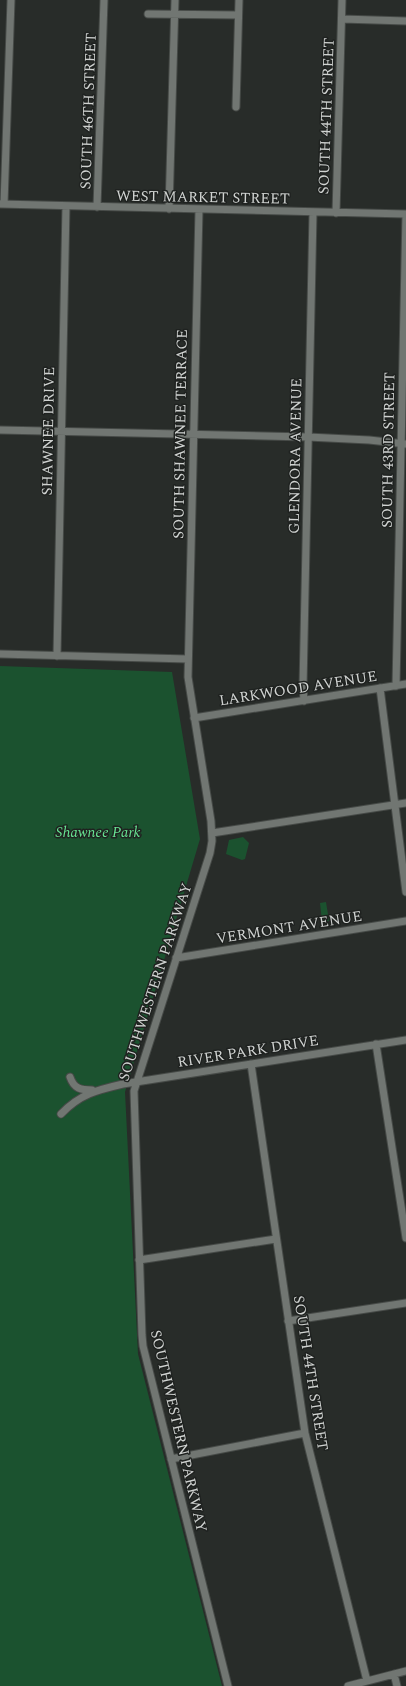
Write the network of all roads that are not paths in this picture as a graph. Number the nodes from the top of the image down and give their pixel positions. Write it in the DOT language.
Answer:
graph roads {
  1 [pos="11,0"];
  2 [pos="104,0"];
  3 [pos="175,0"];
  4 [pos="239,0"];
  5 [pos="342,0"];
  6 [pos="148,14"];
  7 [pos="176,14"];
  8 [pos="238,15"];
  9 [pos="342,19"];
  10 [pos="406,21"];
  11 [pos="236,107"];
  12 [pos="2,204"];
  13 [pos="66,206"];
  14 [pos="98,207"];
  15 [pos="169,209"];
  16 [pos="199,210"];
  17 [pos="313,212"];
  18 [pos="336,213"];
  19 [pos="406,214"];
  20 [pos="0,430"];
  21 [pos="62,431"];
  22 [pos="193,434"];
  23 [pos="308,437"];
  24 [pos="404,444"];
  25 [pos="0,654"];
  26 [pos="57,656"];
  27 [pos="188,659"];
  28 [pos="406,684"];
  29 [pos="396,686"];
  30 [pos="380,688"];
  31 [pos="304,701"];
  32 [pos="194,718"];
  33 [pos="406,803"];
  34 [pos="395,804"];
  35 [pos="212,834"];
  36 [pos="406,892"];
  37 [pos="406,921"];
  38 [pos="176,958"];
  39 [pos="406,1040"];
  40 [pos="376,1044"];
  41 [pos="251,1064"];
  42 [pos="70,1077"];
  43 [pos="137,1081"];
  44 [pos="95,1091"];
  45 [pos="61,1114"];
  46 [pos="406,1238"];
  47 [pos="276,1239"];
  48 [pos="139,1260"];
  49 [pos="406,1303"];
  50 [pos="288,1321"];
  51 [pos="306,1433"];
  52 [pos="171,1459"];
  53 [pos="406,1671"];
  54 [pos="394,1674"];
  55 [pos="367,1681"];
  56 [pos="228,1686"];
  57 [pos="348,1686"];
  58 [pos="397,1686"];
  1 -- 12 [label="street"];
  2 -- 14 [label="street, SOUTH 46TH STREET"];
  3 -- 7 [label="street"];
  4 -- 8 [label="street"];
  5 -- 9 [label="street, SOUTH 44TH STREET"];
  6 -- 7 [label="street"];
  7 -- 8 [label="street"];
  7 -- 15 [label="street"];
  8 -- 11 [label="street"];
  9 -- 10 [label="street"];
  9 -- 18 [label="street, SOUTH 44TH STREET"];
  12 -- 13 [label="street, WEST MARKET STREET"];
  13 -- 14 [label="street, WEST MARKET STREET"];
  13 -- 21 [label="street, SHAWNEE DRIVE"];
  14 -- 15 [label="street, WEST MARKET STREET"];
  15 -- 16 [label="street, WEST MARKET STREET"];
  16 -- 17 [label="street, WEST MARKET STREET"];
  16 -- 22 [label="street, SOUTH SHAWNEE TERRACE"];
  17 -- 18 [label="street, WEST MARKET STREET"];
  17 -- 23 [label="street, GLENDORA AVENUE"];
  18 -- 19 [label="street, WEST MARKET STREET"];
  19 -- 24 [label="street, SOUTH 43RD STREET"];
  20 -- 21 [label="street"];
  21 -- 22 [label="street"];
  21 -- 26 [label="street, SHAWNEE DRIVE"];
  22 -- 23 [label="street"];
  22 -- 27 [label="street, SOUTH SHAWNEE TERRACE"];
  23 -- 24 [label="street"];
  23 -- 31 [label="street, GLENDORA AVENUE"];
  24 -- 29 [label="street, SOUTH 43RD STREET"];
  25 -- 26 [label="street"];
  26 -- 27 [label="street"];
  27 -- 32 [label="street, SOUTHWESTERN PARKWAY"];
  28 -- 29 [label="street, LARKWOOD AVENUE"];
  29 -- 30 [label="street, LARKWOOD AVENUE"];
  30 -- 31 [label="street, LARKWOOD AVENUE"];
  30 -- 34 [label="street"];
  31 -- 32 [label="street, LARKWOOD AVENUE"];
  32 -- 35 [label="street, SOUTHWESTERN PARKWAY"];
  33 -- 34 [label="street"];
  34 -- 35 [label="street"];
  34 -- 36 [label="street"];
  35 -- 38 [label="street, SOUTHWESTERN PARKWAY"];
  37 -- 38 [label="street, VERMONT AVENUE"];
  38 -- 43 [label="street, SOUTHWESTERN PARKWAY"];
  39 -- 40 [label="street, RIVER PARK DRIVE"];
  40 -- 41 [label="street, RIVER PARK DRIVE"];
  40 -- 46 [label="street"];
  41 -- 43 [label="street, RIVER PARK DRIVE"];
  41 -- 47 [label="street, SOUTH 44TH STREET"];
  42 -- 44 [label="street, RIVER PARK DRIVE"];
  43 -- 44 [label="street, RIVER PARK DRIVE"];
  43 -- 48 [label="street, SOUTHWESTERN PARKWAY"];
  44 -- 45 [label="street, RIVER PARK DRIVE"];
  47 -- 48 [label="street"];
  47 -- 50 [label="street, SOUTH 44TH STREET"];
  48 -- 52 [label="street, SOUTHWESTERN PARKWAY"];
  49 -- 50 [label="street"];
  50 -- 51 [label="street, SOUTH 44TH STREET"];
  51 -- 52 [label="street"];
  51 -- 55 [label="street, SOUTH 44TH STREET"];
  52 -- 56 [label="street, SOUTHWESTERN PARKWAY"];
  53 -- 54 [label="street"];
  54 -- 55 [label="street"];
  54 -- 58 [label="street"];
  55 -- 57 [label="street"];
}
